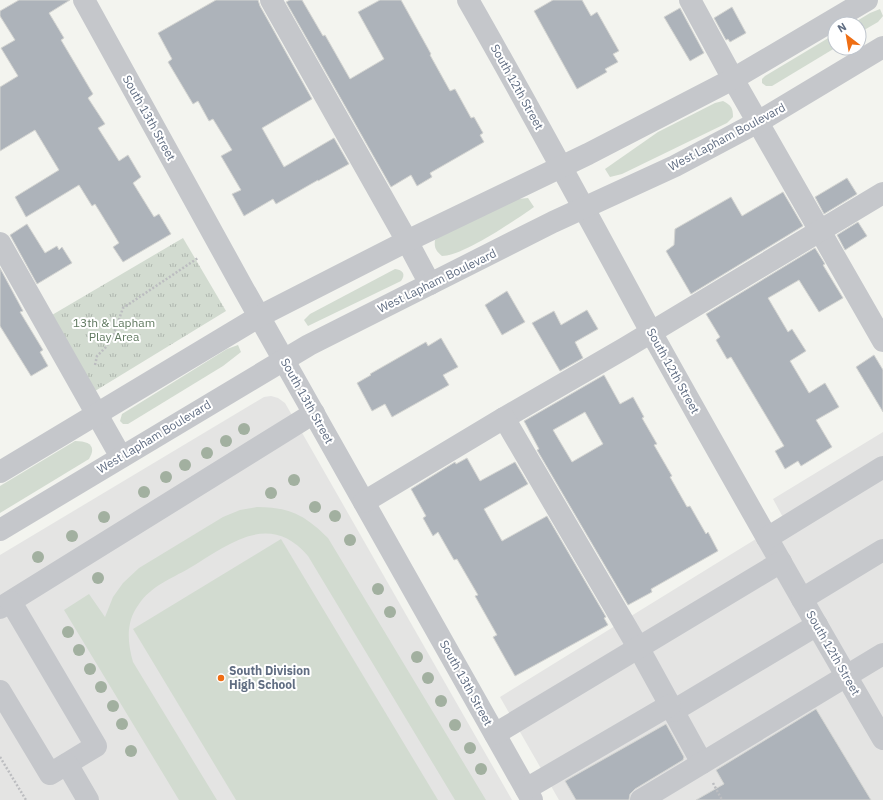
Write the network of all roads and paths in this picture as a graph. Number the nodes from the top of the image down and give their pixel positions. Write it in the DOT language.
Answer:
graph roads {
  1 [pos="84,0"];
  2 [pos="271,0"];
  3 [pos="468,0"];
  4 [pos="690,0"];
  5 [pos="867,0"];
  6 [pos="883,47"];
  7 [pos="733,79"];
  8 [pos="758,122"];
  9 [pos="562,166"];
  10 [pos="883,193"];
  11 [pos="584,207"];
  12 [pos="820,230"];
  13 [pos="407,242"];
  14 [pos="0,243"];
  15 [pos="198,258"];
  16 [pos="430,284"];
  17 [pos="260,316"];
  18 [pos="652,332"];
  19 [pos="883,341"];
  20 [pos="284,360"];
  21 [pos="97,370"];
  22 [pos="314,413"];
  23 [pos="96,414"];
  24 [pos="504,418"];
  25 [pos="121,457"];
  26 [pos="883,467"];
  27 [pos="0,472"];
  28 [pos="364,502"];
  29 [pos="0,530"];
  30 [pos="767,538"];
  31 [pos="883,550"];
  32 [pos="781,562"];
  33 [pos="802,599"];
  34 [pos="5,605"];
  35 [pos="817,625"];
  36 [pos="638,647"];
  37 [pos="883,654"];
  38 [pos="846,676"];
  39 [pos="0,691"];
  40 [pos="671,708"];
  41 [pos="495,734"];
  42 [pos="883,738"];
  43 [pos="0,757"];
  44 [pos="702,763"];
  45 [pos="67,764"];
  46 [pos="529,794"];
  47 [pos="26,800"];
  48 [pos="88,800"];
  49 [pos="641,800"];
  1 -- 17 [label="street, South 13th Street"];
  2 -- 13 [label="street"];
  3 -- 9 [label="street, South 12th Street"];
  4 -- 7 [label="street"];
  5 -- 7 [label="street"];
  6 -- 8 [label="street, West Lapham Boulevard"];
  7 -- 8 [label="street"];
  7 -- 9 [label="street"];
  8 -- 11 [label="street, West Lapham Boulevard"];
  8 -- 12 [label="street"];
  9 -- 11 [label="street, South 12th Street"];
  9 -- 13 [label="street"];
  10 -- 12 [label="street"];
  11 -- 16 [label="street, West Lapham Boulevard"];
  11 -- 18 [label="street, South 12th Street"];
  12 -- 18 [label="street"];
  12 -- 19 [label="street"];
  13 -- 16 [label="street"];
  13 -- 17 [label="street"];
  14 -- 23 [label="street"];
  15 -- 21 [label="path"];
  16 -- 20 [label="street, West Lapham Boulevard"];
  17 -- 20 [label="street, South 13th Street"];
  17 -- 23 [label="street"];
  18 -- 24 [label="street"];
  18 -- 30 [label="street, South 12th Street"];
  20 -- 22 [label="street, South 13th Street"];
  20 -- 25 [label="street, West Lapham Boulevard"];
  22 -- 28 [label="street, South 13th Street"];
  22 -- 34 [label="street"];
  23 -- 25 [label="street"];
  23 -- 27 [label="street"];
  24 -- 28 [label="street"];
  24 -- 36 [label="street"];
  25 -- 29 [label="street, West Lapham Boulevard"];
  26 -- 30 [label="street"];
  28 -- 41 [label="street, South 13th Street"];
  30 -- 32 [label="street, South 12th Street"];
  31 -- 33 [label="street"];
  32 -- 33 [label="street, South 12th Street"];
  32 -- 36 [label="street"];
  33 -- 35 [label="street, South 12th Street"];
  34 -- 45 [label="street"];
  35 -- 38 [label="street, South 12th Street"];
  35 -- 40 [label="street"];
  36 -- 40 [label="street"];
  36 -- 41 [label="street"];
  37 -- 38 [label="street"];
  38 -- 42 [label="street, South 12th Street"];
  38 -- 44 [label="street"];
  39 -- 45 [label="street"];
  40 -- 44 [label="street"];
  40 -- 46 [label="street"];
  41 -- 46 [label="street, South 13th Street"];
  43 -- 47 [label="path"];
  44 -- 49 [label="street"];
  45 -- 48 [label="street"];
}
